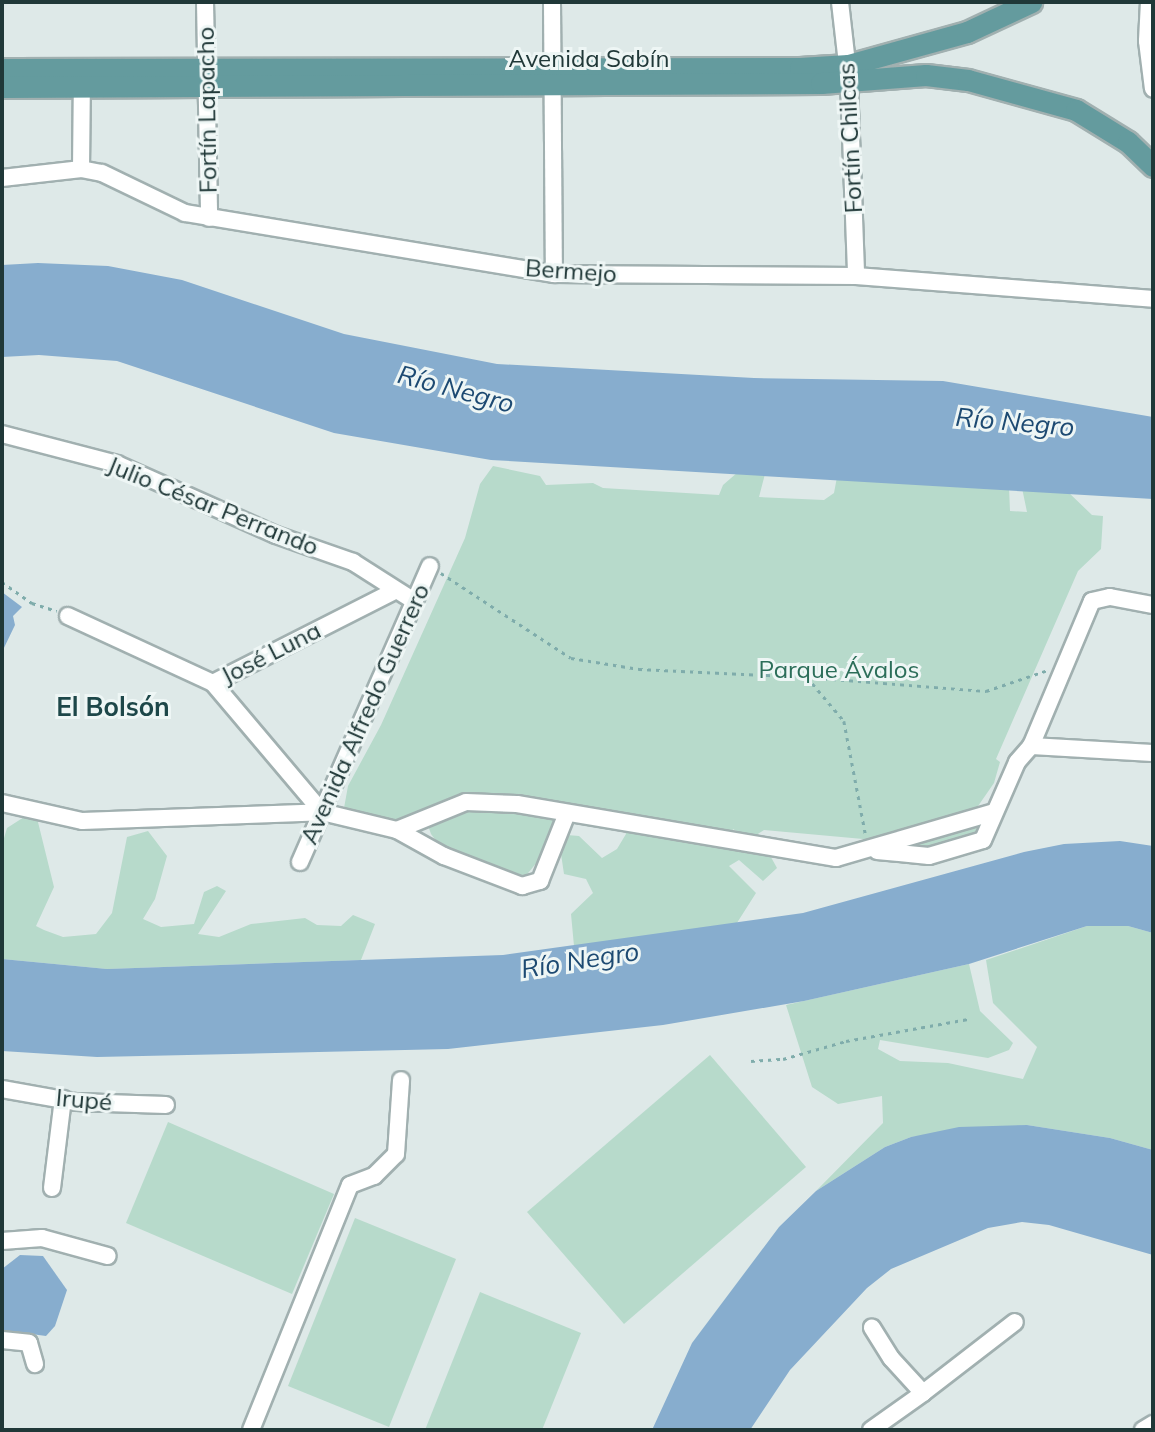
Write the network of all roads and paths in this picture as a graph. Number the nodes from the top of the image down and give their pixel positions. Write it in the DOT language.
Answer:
graph roads {
  1 [pos="205,2"];
  2 [pos="552,2"];
  3 [pos="840,2"];
  4 [pos="1031,2"];
  5 [pos="1149,2"];
  6 [pos="855,68"];
  7 [pos="2,69"];
  8 [pos="553,76"];
  9 [pos="207,77"];
  10 [pos="82,78"];
  11 [pos="2,87"];
  12 [pos="1153,89"];
  13 [pos="1153,166"];
  14 [pos="81,169"];
  15 [pos="2,178"];
  16 [pos="209,218"];
  17 [pos="554,274"];
  18 [pos="856,276"];
  19 [pos="1153,299"];
  20 [pos="2,434"];
  21 [pos="430,566"];
  22 [pos="2,582"];
  23 [pos="396,590"];
  24 [pos="414,601"];
  25 [pos="1153,605"];
  26 [pos="68,616"];
  27 [pos="1063,666"];
  28 [pos="807,677"];
  29 [pos="213,683"];
  30 [pos="1031,746"];
  31 [pos="1153,753"];
  32 [pos="2,803"];
  33 [pos="322,812"];
  34 [pos="994,812"];
  35 [pos="567,813"];
  36 [pos="397,830"];
  37 [pos="868,850"];
  38 [pos="300,862"];
  39 [pos="968,1018"];
  40 [pos="751,1061"];
  41 [pos="401,1080"];
  42 [pos="2,1089"];
  43 [pos="63,1099"];
  44 [pos="166,1105"];
  45 [pos="52,1188"];
  46 [pos="2,1241"];
  47 [pos="108,1256"];
  48 [pos="1016,1322"];
  49 [pos="872,1327"];
  50 [pos="2,1340"];
  51 [pos="35,1364"];
  52 [pos="923,1393"];
  53 [pos="1153,1424"];
  54 [pos="880,1428"];
  55 [pos="251,1430"];
  56 [pos="1143,1430"];
  1 -- 9 [label="street, Fortín Lapacho"];
  2 -- 8 [label="street"];
  3 -- 6 [label="street, Fortín Chilcas"];
  4 -- 6 [label="main road"];
  5 -- 12 [label="street"];
  6 -- 8 [label="main road, Avenida Sabín"];
  6 -- 13 [label="main road, Avenida Sabín"];
  6 -- 18 [label="street, Fortín Chilcas"];
  7 -- 10 [label="main road, Avenida Sabín"];
  8 -- 9 [label="main road, Avenida Sabín"];
  8 -- 17 [label="street"];
  9 -- 10 [label="main road, Avenida Sabín"];
  9 -- 16 [label="street, Fortín Lapacho"];
  10 -- 11 [label="main road, Avenida Sabín"];
  10 -- 14 [label="street"];
  14 -- 15 [label="street, Bermejo"];
  14 -- 16 [label="street, Bermejo"];
  16 -- 17 [label="street, Bermejo"];
  17 -- 18 [label="street, Bermejo"];
  18 -- 19 [label="street, Bermejo"];
  20 -- 23 [label="street, Julio César Perrando"];
  21 -- 24 [label="street, Avenida Alfredo Guerrero"];
  21 -- 28 [label="path"];
  22 -- 26 [label="path"];
  23 -- 24 [label="street, Julio César Perrando"];
  23 -- 29 [label="street, José Luna"];
  24 -- 33 [label="street, Avenida Alfredo Guerrero"];
  25 -- 27 [label="street"];
  26 -- 29 [label="street, José Luna"];
  27 -- 28 [label="path"];
  27 -- 30 [label="street"];
  28 -- 37 [label="path"];
  29 -- 33 [label="street"];
  30 -- 31 [label="street"];
  30 -- 34 [label="street"];
  32 -- 33 [label="street"];
  33 -- 36 [label="street"];
  33 -- 38 [label="street, Avenida Alfredo Guerrero"];
  34 -- 37 [label="street"];
  34 -- 37 [label="street"];
  35 -- 36 [label="street"];
  35 -- 36 [label="street"];
  35 -- 37 [label="street"];
  39 -- 40 [label="path"];
  41 -- 55 [label="street"];
  42 -- 43 [label="street, Irupé"];
  43 -- 44 [label="street, Irupé"];
  43 -- 45 [label="street"];
  46 -- 47 [label="street"];
  48 -- 52 [label="street"];
  49 -- 52 [label="street"];
  50 -- 51 [label="street"];
  52 -- 54 [label="street"];
  53 -- 56 [label="street"];
}
